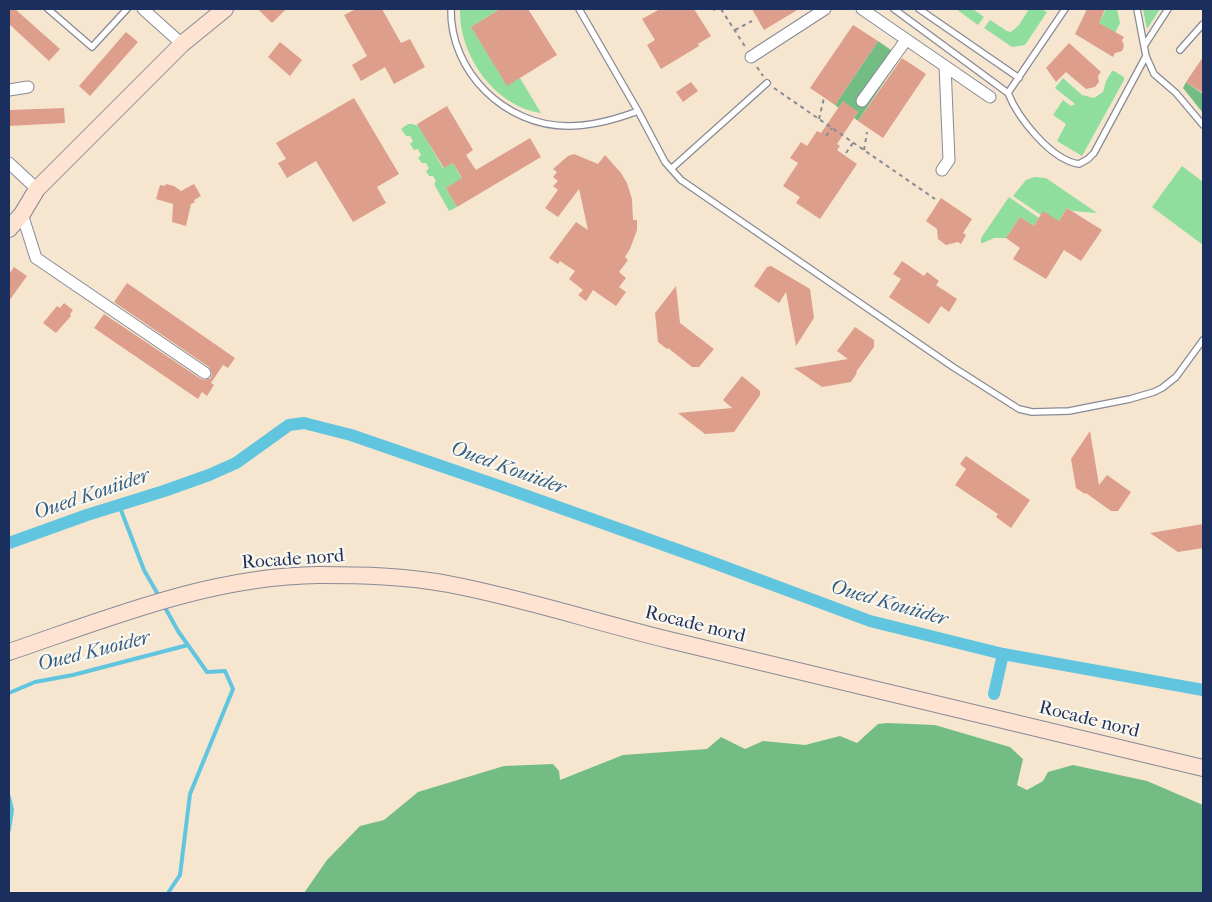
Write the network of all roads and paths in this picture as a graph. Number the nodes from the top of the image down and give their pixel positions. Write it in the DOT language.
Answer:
graph roads {
  1 [pos="48,9"];
  2 [pos="127,9"];
  3 [pos="225,9"];
  4 [pos="451,9"];
  5 [pos="579,9"];
  6 [pos="722,9"];
  7 [pos="825,9"];
  8 [pos="862,9"];
  9 [pos="894,9"];
  10 [pos="919,9"];
  11 [pos="1065,9"];
  12 [pos="1137,9"];
  13 [pos="1168,9"];
  14 [pos="148,10"];
  15 [pos="752,22"];
  16 [pos="1203,24"];
  17 [pos="735,30"];
  18 [pos="906,40"];
  19 [pos="182,44"];
  20 [pos="1144,46"];
  21 [pos="1180,50"];
  22 [pos="1146,56"];
  23 [pos="751,57"];
  24 [pos="945,66"];
  25 [pos="1019,78"];
  26 [pos="767,83"];
  27 [pos="28,88"];
  28 [pos="9,90"];
  29 [pos="1008,93"];
  30 [pos="990,97"];
  31 [pos="824,98"];
  32 [pos="862,101"];
  33 [pos="638,110"];
  34 [pos="819,119"];
  35 [pos="1203,125"];
  36 [pos="833,128"];
  37 [pos="867,132"];
  38 [pos="826,136"];
  39 [pos="853,143"];
  40 [pos="864,150"];
  41 [pos="846,153"];
  42 [pos="9,164"];
  43 [pos="671,169"];
  44 [pos="942,170"];
  45 [pos="37,189"];
  46 [pos="935,199"];
  47 [pos="22,214"];
  48 [pos="9,230"];
  49 [pos="1203,340"];
  50 [pos="204,373"];
  51 [pos="9,652"];
  52 [pos="1203,768"];
  1 -- 2 [label="lane"];
  3 -- 19 [label="main road"];
  4 -- 33 [label="lane"];
  5 -- 33 [label="lane"];
  6 -- 17 [label="path"];
  7 -- 23 [label="street"];
  8 -- 18 [label="street"];
  9 -- 29 [label="lane"];
  10 -- 25 [label="lane"];
  11 -- 25 [label="lane"];
  12 -- 20 [label="lane"];
  13 -- 20 [label="lane"];
  14 -- 19 [label="street"];
  15 -- 17 [label="path"];
  16 -- 21 [label="lane"];
  17 -- 23 [label="path"];
  18 -- 24 [label="street"];
  18 -- 32 [label="street"];
  19 -- 45 [label="main road"];
  20 -- 22 [label="lane"];
  22 -- 29 [label="lane"];
  22 -- 35 [label="lane"];
  23 -- 26 [label="path"];
  24 -- 30 [label="street"];
  24 -- 44 [label="street"];
  25 -- 29 [label="lane"];
  26 -- 34 [label="path"];
  26 -- 43 [label="lane"];
  27 -- 28 [label="street"];
  31 -- 34 [label="path"];
  33 -- 43 [label="lane"];
  34 -- 36 [label="path"];
  36 -- 38 [label="path"];
  36 -- 39 [label="path"];
  37 -- 40 [label="path"];
  39 -- 40 [label="path"];
  39 -- 41 [label="path"];
  40 -- 46 [label="path"];
  42 -- 45 [label="street"];
  43 -- 49 [label="lane"];
  45 -- 47 [label="main road"];
  47 -- 48 [label="main road"];
  47 -- 50 [label="street"];
  51 -- 52 [label="main road, Rocade nord"];
}
